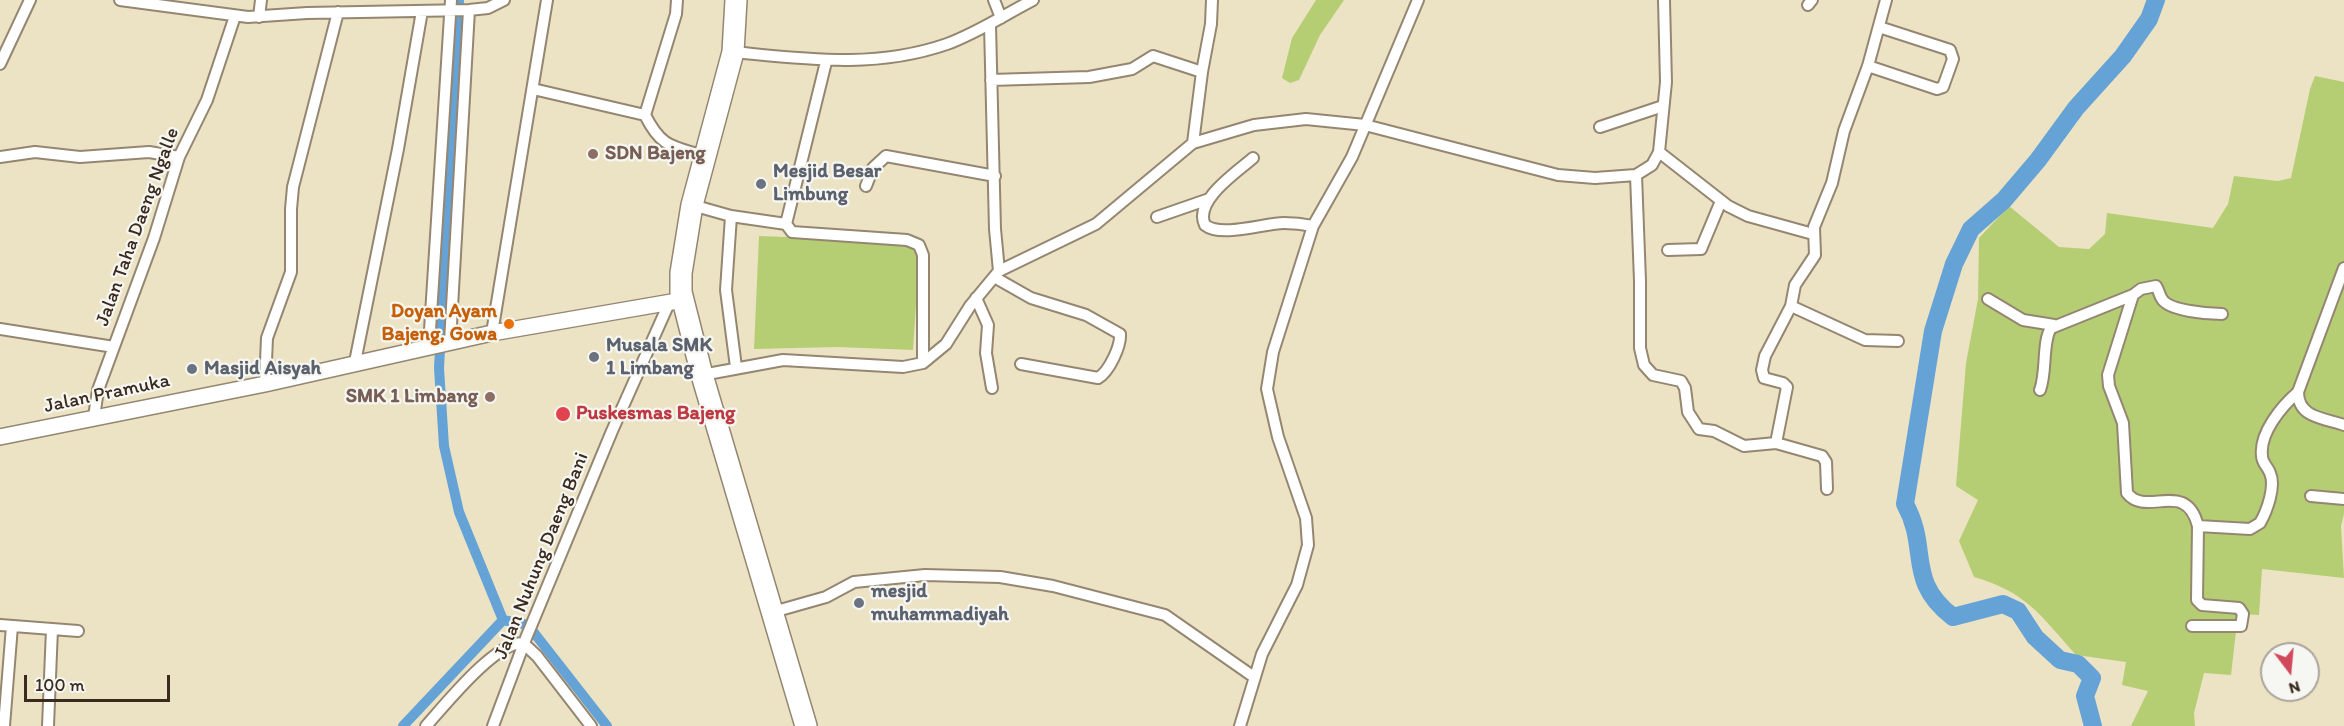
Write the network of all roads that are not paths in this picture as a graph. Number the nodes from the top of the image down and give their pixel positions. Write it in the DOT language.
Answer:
graph roads {
  1 [pos="30,0"];
  2 [pos="120,0"];
  3 [pos="261,0"];
  4 [pos="504,0"];
  5 [pos="547,0"];
  6 [pos="677,0"];
  7 [pos="736,0"];
  8 [pos="994,0"];
  9 [pos="1033,0"];
  10 [pos="1212,0"];
  11 [pos="1418,0"];
  12 [pos="1664,0"];
  13 [pos="1886,0"];
  14 [pos="452,6"];
  15 [pos="468,10"];
  16 [pos="422,11"];
  17 [pos="338,12"];
  18 [pos="235,16"];
  19 [pos="259,16"];
  20 [pos="1001,18"];
  21 [pos="990,25"];
  22 [pos="1879,27"];
  23 [pos="733,52"];
  24 [pos="826,62"];
  25 [pos="0,64"];
  26 [pos="1868,66"];
  27 [pos="1202,72"];
  28 [pos="991,80"];
  29 [pos="533,89"];
  30 [pos="1663,106"];
  31 [pos="645,115"];
  32 [pos="1365,125"];
  33 [pos="1600,127"];
  34 [pos="1193,143"];
  35 [pos="1659,152"];
  36 [pos="0,157"];
  37 [pos="707,157"];
  38 [pos="179,158"];
  39 [pos="1253,158"];
  40 [pos="1636,175"];
  41 [pos="995,177"];
  42 [pos="866,186"];
  43 [pos="1209,199"];
  44 [pos="1721,201"];
  45 [pos="692,205"];
  46 [pos="731,216"];
  47 [pos="1157,218"];
  48 [pos="786,225"];
  49 [pos="1312,226"];
  50 [pos="1813,234"];
  51 [pos="1668,250"];
  52 [pos="2344,268"];
  53 [pos="996,274"];
  54 [pos="2133,295"];
  55 [pos="976,298"];
  56 [pos="1988,299"];
  57 [pos="676,301"];
  58 [pos="1791,306"];
  59 [pos="2222,314"];
  60 [pos="2054,325"];
  61 [pos="0,329"];
  62 [pos="492,333"];
  63 [pos="1898,342"];
  64 [pos="440,344"];
  65 [pos="114,347"];
  66 [pos="355,362"];
  67 [pos="923,363"];
  68 [pos="1021,364"];
  69 [pos="735,367"];
  70 [pos="702,375"];
  71 [pos="265,384"];
  72 [pos="992,388"];
  73 [pos="2040,390"];
  74 [pos="2298,392"];
  75 [pos="94,417"];
  76 [pos="2344,425"];
  77 [pos="0,437"];
  78 [pos="1776,443"];
  79 [pos="1827,489"];
  80 [pos="2311,496"];
  81 [pos="2344,499"];
  82 [pos="2198,526"];
  83 [pos="773,612"];
  84 [pos="0,625"];
  85 [pos="12,626"];
  86 [pos="2192,626"];
  87 [pos="52,629"];
  88 [pos="78,631"];
  89 [pos="524,640"];
  90 [pos="1254,677"];
  91 [pos="4,726"];
  92 [pos="48,726"];
  93 [pos="426,726"];
  94 [pos="493,726"];
  95 [pos="591,726"];
  96 [pos="806,726"];
  97 [pos="1240,726"];
  1 -- 25 [label="street"];
  2 -- 18 [label="street"];
  3 -- 19 [label="street"];
  4 -- 15 [label="street"];
  5 -- 29 [label="street"];
  6 -- 31 [label="street"];
  7 -- 23 [label="highway"];
  8 -- 20 [label="street"];
  9 -- 20 [label="street"];
  10 -- 27 [label="street"];
  11 -- 32 [label="street"];
  12 -- 30 [label="street"];
  13 -- 22 [label="street"];
  14 -- 15 [label="street"];
  14 -- 16 [label="street"];
  14 -- 64 [label="street"];
  15 -- 64 [label="street"];
  16 -- 17 [label="street"];
  16 -- 66 [label="street"];
  17 -- 19 [label="street"];
  17 -- 71 [label="street"];
  18 -- 19 [label="street"];
  18 -- 38 [label="street, Jalan Taha Daeng Ngalle"];
  20 -- 21 [label="street"];
  21 -- 24 [label="street"];
  21 -- 28 [label="street"];
  22 -- 26 [label="street"];
  22 -- 26 [label="street"];
  23 -- 24 [label="street"];
  23 -- 37 [label="highway"];
  24 -- 48 [label="street"];
  26 -- 50 [label="street"];
  27 -- 28 [label="street"];
  27 -- 34 [label="street"];
  28 -- 41 [label="street"];
  29 -- 31 [label="street"];
  29 -- 62 [label="street"];
  30 -- 33 [label="street"];
  30 -- 35 [label="street"];
  31 -- 37 [label="street"];
  32 -- 34 [label="street"];
  32 -- 40 [label="street"];
  32 -- 49 [label="street"];
  34 -- 53 [label="street"];
  35 -- 40 [label="street"];
  35 -- 44 [label="street"];
  36 -- 38 [label="street"];
  37 -- 45 [label="highway"];
  38 -- 65 [label="street, Jalan Taha Daeng Ngalle"];
  39 -- 43 [label="street"];
  40 -- 78 [label="street"];
  41 -- 42 [label="street"];
  41 -- 53 [label="street"];
  43 -- 47 [label="street"];
  43 -- 49 [label="street"];
  44 -- 50 [label="street"];
  44 -- 51 [label="street"];
  45 -- 46 [label="street"];
  45 -- 57 [label="highway"];
  46 -- 48 [label="street"];
  46 -- 69 [label="street"];
  48 -- 67 [label="street"];
  49 -- 90 [label="street"];
  50 -- 58 [label="street"];
  52 -- 74 [label="street"];
  53 -- 55 [label="street"];
  53 -- 68 [label="street"];
  54 -- 59 [label="street"];
  54 -- 60 [label="street"];
  54 -- 82 [label="street"];
  55 -- 67 [label="street"];
  55 -- 72 [label="street"];
  56 -- 60 [label="street"];
  57 -- 62 [label="street, Jalan Pramuka"];
  57 -- 70 [label="highway"];
  57 -- 89 [label="street, Jalan Nuhung Daeng Bani"];
  58 -- 63 [label="street"];
  58 -- 78 [label="street"];
  60 -- 73 [label="street"];
  61 -- 65 [label="street"];
  62 -- 64 [label="street, Jalan Pramuka"];
  64 -- 66 [label="street, Jalan Pramuka"];
  65 -- 75 [label="street, Jalan Taha Daeng Ngalle"];
  66 -- 71 [label="street, Jalan Pramuka"];
  67 -- 69 [label="street"];
  69 -- 70 [label="street"];
  70 -- 83 [label="highway"];
  71 -- 75 [label="street, Jalan Pramuka"];
  74 -- 76 [label="street"];
  74 -- 82 [label="street"];
  75 -- 77 [label="street, Jalan Pramuka"];
  78 -- 79 [label="street"];
  80 -- 81 [label="street"];
  82 -- 86 [label="street"];
  83 -- 90 [label="street"];
  83 -- 96 [label="highway"];
  84 -- 85 [label="street"];
  85 -- 87 [label="street"];
  85 -- 91 [label="street"];
  87 -- 88 [label="street"];
  87 -- 92 [label="street"];
  89 -- 93 [label="street"];
  89 -- 94 [label="street, Jalan Nuhung Daeng Bani"];
  89 -- 95 [label="street"];
  90 -- 97 [label="street"];
}
